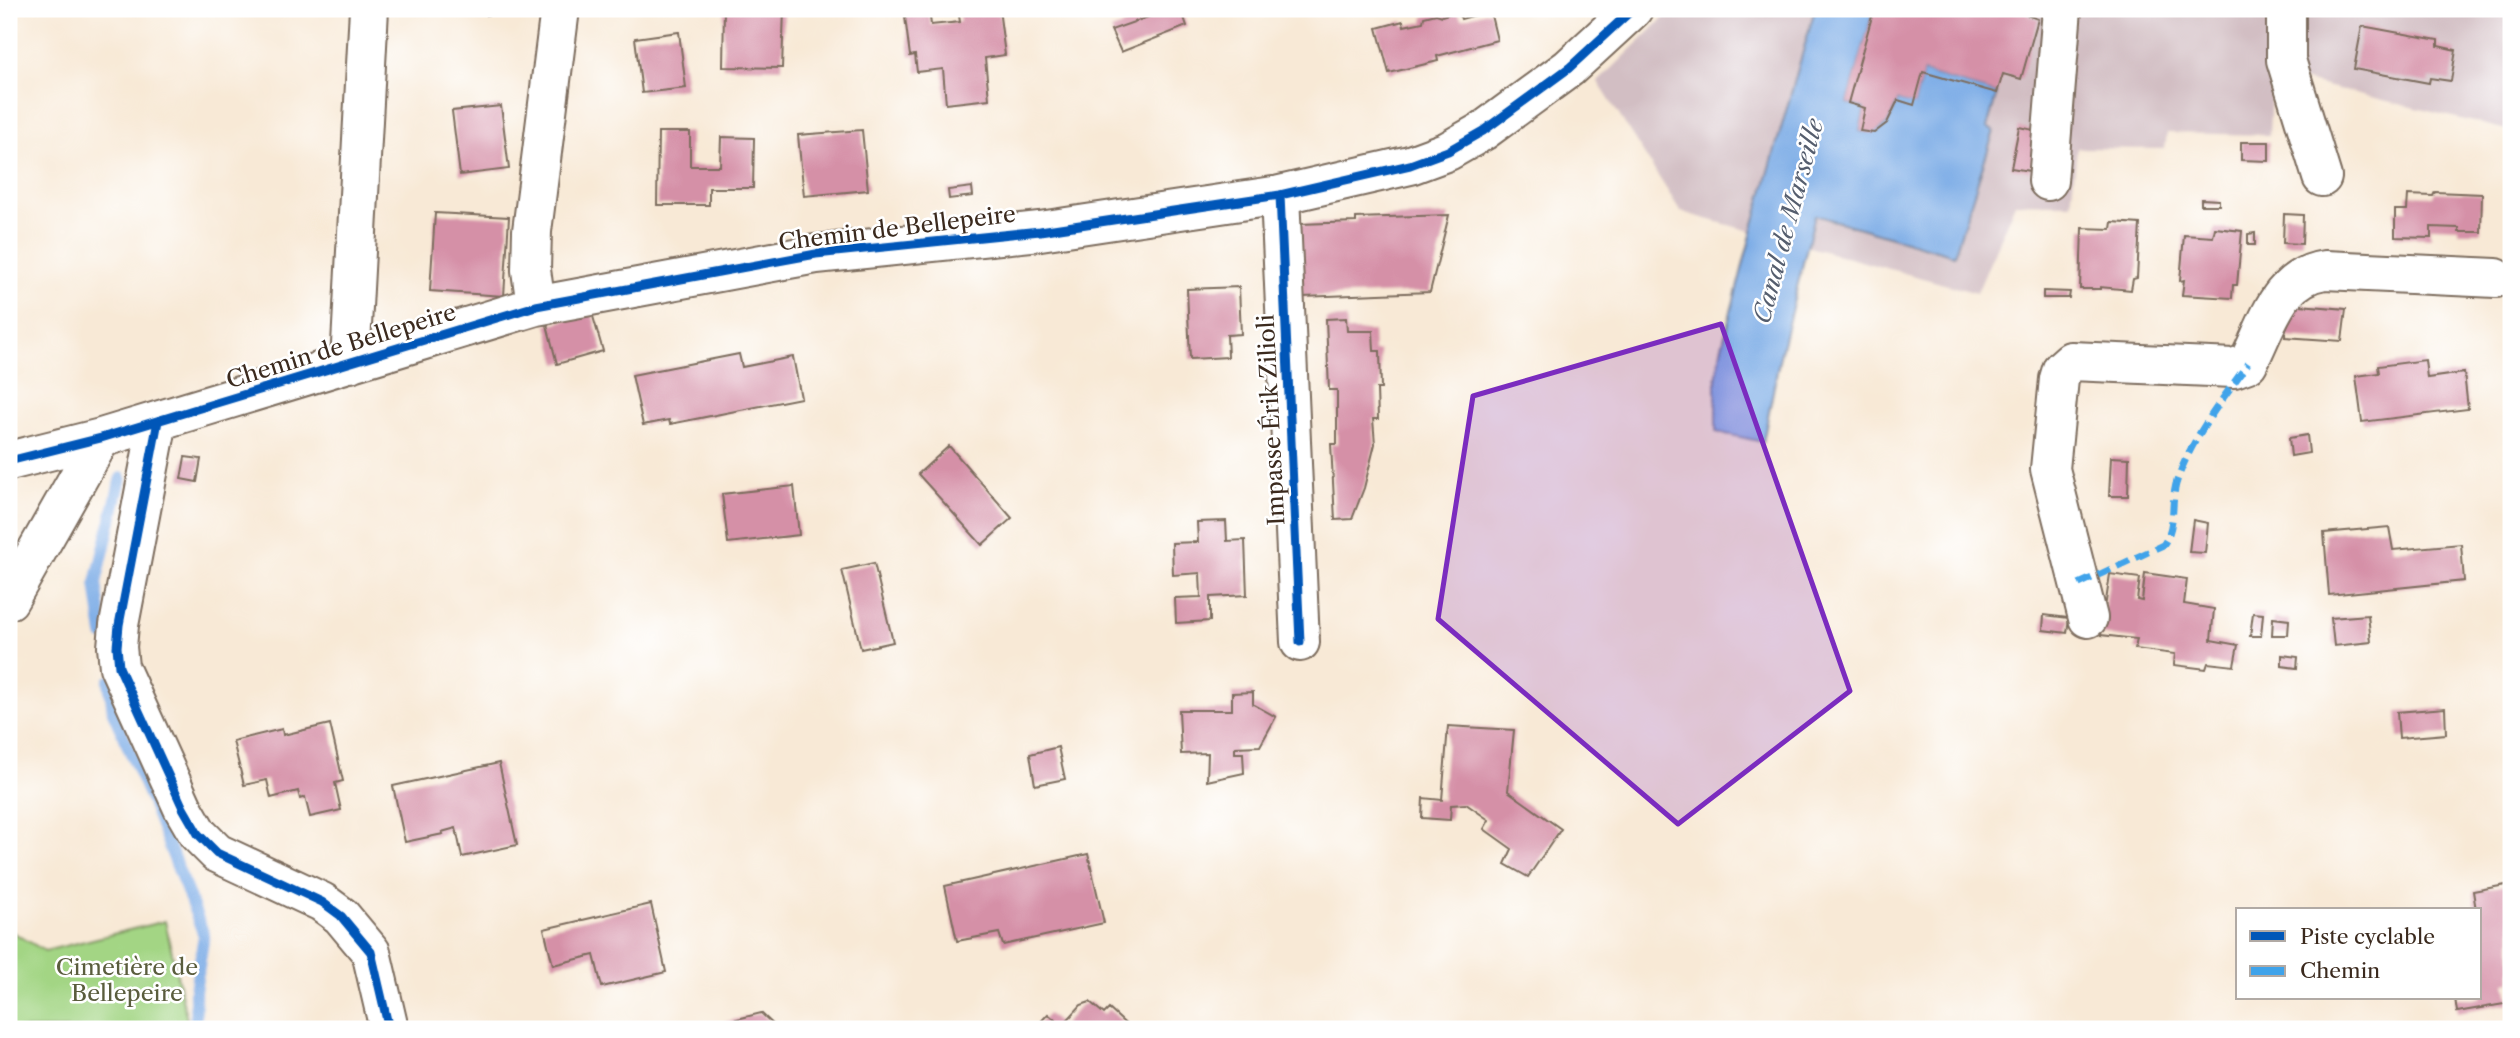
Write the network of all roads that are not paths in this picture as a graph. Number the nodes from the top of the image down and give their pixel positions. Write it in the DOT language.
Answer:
graph roads {
  1 [pos="369,9"];
  2 [pos="560,9"];
  3 [pos="1633,9"];
  4 [pos="2062,9"];
  5 [pos="2286,9"];
  6 [pos="2322,177"];
  7 [pos="2048,181"];
  8 [pos="1280,195"];
  9 [pos="2496,278"];
  10 [pos="536,306"];
  11 [pos="350,363"];
  12 [pos="158,421"];
  13 [pos="101,438"];
  14 [pos="9,461"];
  15 [pos="9,600"];
  16 [pos="2088,618"];
  17 [pos="1300,642"];
  18 [pos="390,1029"];
  1 -- 11 [label="street"];
  2 -- 10 [label="street"];
  3 -- 8 [label="street, Chemin de Bellepeire"];
  4 -- 7 [label="street"];
  5 -- 6 [label="street"];
  8 -- 10 [label="street, Chemin de Bellepeire"];
  8 -- 17 [label="street, Impasse Érik Zilioli"];
  9 -- 16 [label="street"];
  10 -- 11 [label="street, Chemin de Bellepeire"];
  11 -- 12 [label="street, Chemin de Bellepeire"];
  12 -- 13 [label="street, Chemin de Bellepeire"];
  12 -- 18 [label="street"];
  13 -- 14 [label="street, Chemin de Bellepeire"];
  13 -- 15 [label="street"];
}
